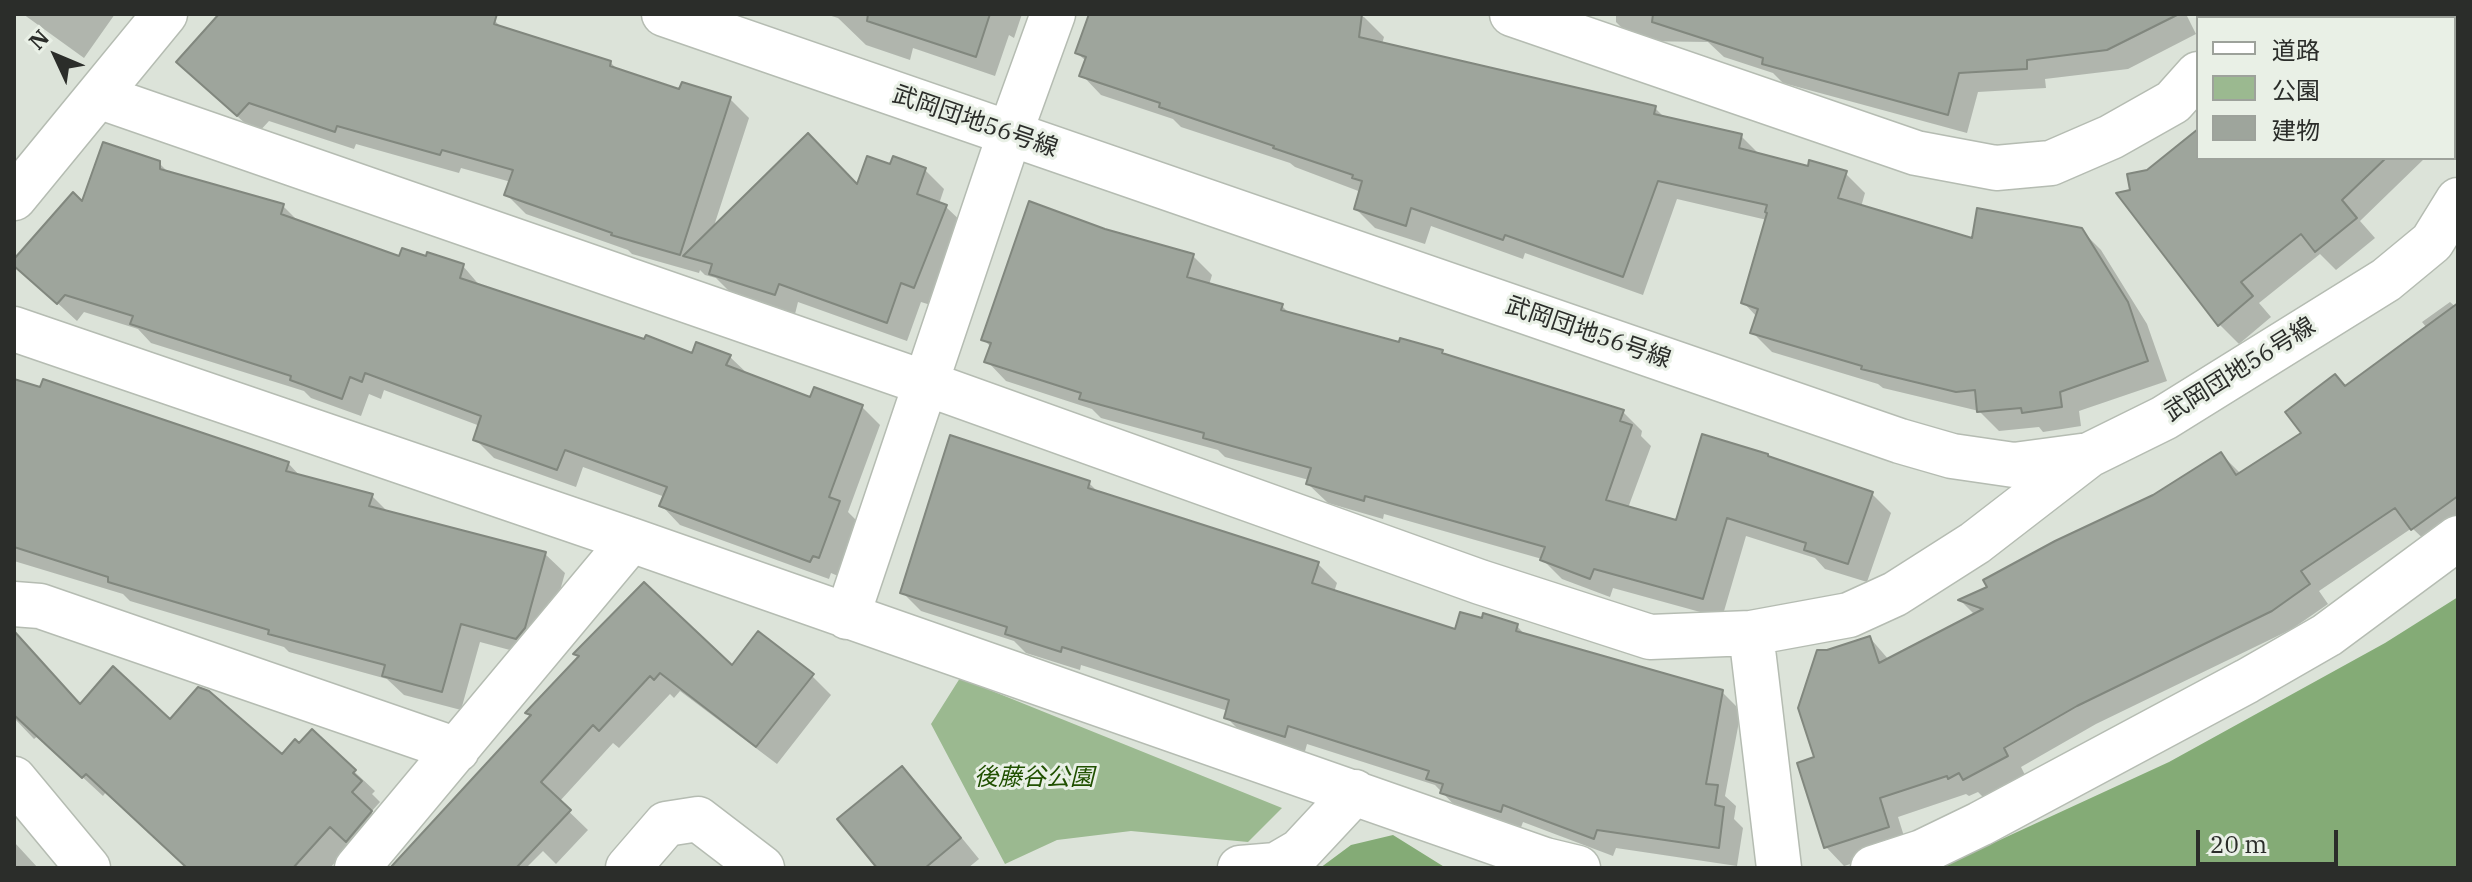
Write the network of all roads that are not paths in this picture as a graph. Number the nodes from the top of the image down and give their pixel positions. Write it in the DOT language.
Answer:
graph roads {
  1 [pos="165,14"];
  2 [pos="664,14"];
  3 [pos="1053,14"];
  4 [pos="1512,14"];
  5 [pos="2196,76"];
  6 [pos="98,96"];
  7 [pos="1010,133"];
  8 [pos="14,198"];
  9 [pos="2458,200"];
  10 [pos="14,329"];
  11 [pos="925,383"];
  12 [pos="2089,455"];
  13 [pos="2458,538"];
  14 [pos="631,540"];
  15 [pos="14,604"];
  16 [pos="847,617"];
  17 [pos="1751,633"];
  18 [pos="457,750"];
  19 [pos="14,779"];
  20 [pos="1355,792"];
  21 [pos="88,868"];
  22 [pos="357,868"];
  23 [pos="628,868"];
  24 [pos="762,868"];
  25 [pos="1240,868"];
  26 [pos="1578,868"];
  27 [pos="1779,868"];
  28 [pos="1873,868"];
  1 -- 6 [label="street"];
  2 -- 7 [label="street, 武岡団地56号線"];
  3 -- 7 [label="street"];
  4 -- 5 [label="street"];
  6 -- 8 [label="street"];
  6 -- 11 [label="street"];
  7 -- 11 [label="street"];
  7 -- 12 [label="street, 武岡団地56号線"];
  9 -- 12 [label="street, 武岡団地56号線"];
  10 -- 14 [label="street"];
  11 -- 16 [label="street"];
  11 -- 17 [label="street"];
  12 -- 17 [label="street"];
  13 -- 28 [label="street"];
  14 -- 16 [label="street"];
  14 -- 18 [label="street"];
  15 -- 18 [label="street"];
  16 -- 20 [label="street"];
  17 -- 27 [label="street"];
  18 -- 22 [label="street"];
  19 -- 21 [label="street"];
  20 -- 25 [label="street"];
  20 -- 26 [label="street"];
  23 -- 24 [label="street"];
}
